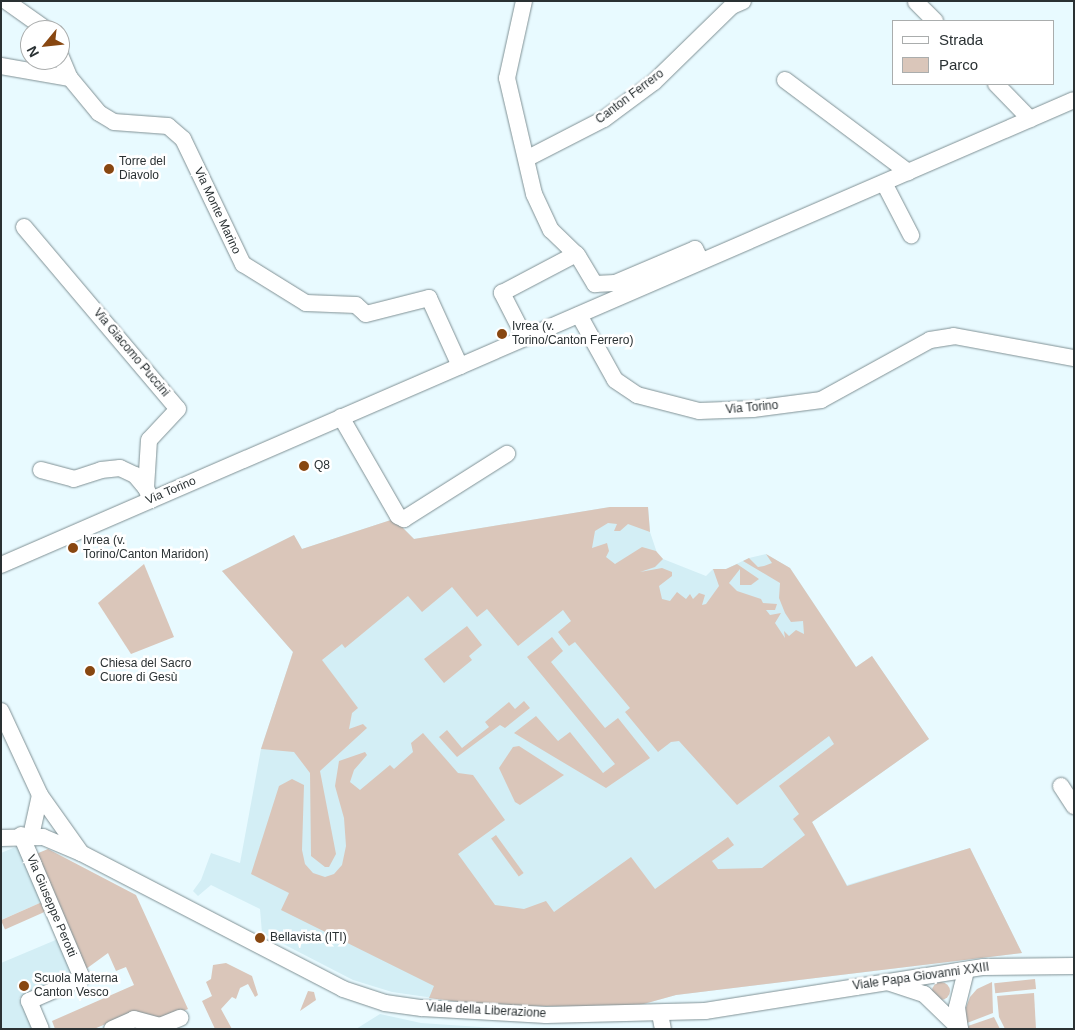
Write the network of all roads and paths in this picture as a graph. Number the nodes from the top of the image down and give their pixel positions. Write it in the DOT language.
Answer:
graph roads {
  1 [pos="6,1"];
  2 [pos="524,1"];
  3 [pos="743,1"];
  4 [pos="916,2"];
  5 [pos="33,20"];
  6 [pos="934,20"];
  7 [pos="1,66"];
  8 [pos="67,70"];
  9 [pos="70,78"];
  10 [pos="785,80"];
  11 [pos="997,85"];
  12 [pos="1074,100"];
  13 [pos="1030,119"];
  14 [pos="528,158"];
  15 [pos="908,172"];
  16 [pos="884,182"];
  17 [pos="24,227"];
  18 [pos="911,235"];
  19 [pos="576,254"];
  20 [pos="701,261"];
  21 [pos="579,314"];
  22 [pos="526,338"];
  23 [pos="1074,358"];
  24 [pos="460,366"];
  25 [pos="341,417"];
  26 [pos="507,454"];
  27 [pos="40,470"];
  28 [pos="149,494"];
  29 [pos="1,565"];
  30 [pos="2,714"];
  31 [pos="1061,786"];
  32 [pos="40,795"];
  33 [pos="1074,806"];
  34 [pos="26,836"];
  35 [pos="1,838"];
  36 [pos="81,853"];
  37 [pos="1074,966"];
  38 [pos="966,972"];
  39 [pos="882,981"];
  40 [pos="829,990"];
  41 [pos="180,1018"];
  42 [pos="662,1021"];
  43 [pos="41,1029"];
  44 [pos="112,1029"];
  45 [pos="960,1029"];
  1 -- 5 [label="street"];
  2 -- 14 [label="street"];
  3 -- 14 [label="street, Canton Ferrero"];
  4 -- 6 [label="street"];
  7 -- 9 [label="street"];
  8 -- 9 [label="street, Via Monte Marino"];
  9 -- 24 [label="street, Via Monte Marino"];
  10 -- 15 [label="street"];
  11 -- 13 [label="street"];
  12 -- 13 [label="street, Via Torino"];
  13 -- 15 [label="street, Via Torino"];
  14 -- 19 [label="street"];
  15 -- 16 [label="street, Via Torino"];
  16 -- 18 [label="street"];
  16 -- 20 [label="street, Via Torino"];
  17 -- 28 [label="street, Via Giacomo Puccini"];
  19 -- 20 [label="street"];
  19 -- 22 [label="street"];
  20 -- 21 [label="street, Via Torino"];
  21 -- 22 [label="street, Via Torino"];
  21 -- 23 [label="street, Via Torino"];
  22 -- 24 [label="street, Via Torino"];
  24 -- 25 [label="street, Via Torino"];
  25 -- 26 [label="street"];
  25 -- 28 [label="street, Via Torino"];
  27 -- 28 [label="street"];
  28 -- 29 [label="street, Via Torino"];
  30 -- 32 [label="street"];
  31 -- 33 [label="street"];
  32 -- 34 [label="street"];
  32 -- 36 [label="street"];
  34 -- 35 [label="street, Viale della Liberazione"];
  34 -- 36 [label="street, Viale della Liberazione"];
  34 -- 43 [label="street, Via Giuseppe Perotti"];
  36 -- 42 [label="street, Viale della Liberazione"];
  37 -- 38 [label="street, Viale Papa Giovanni XXIII"];
  38 -- 39 [label="street, Viale Papa Giovanni XXIII"];
  38 -- 45 [label="street"];
  39 -- 40 [label="street, Viale Papa Giovanni XXIII"];
  39 -- 45 [label="street"];
  40 -- 42 [label="street, Viale della Liberazione"];
  41 -- 44 [label="street"];
}
